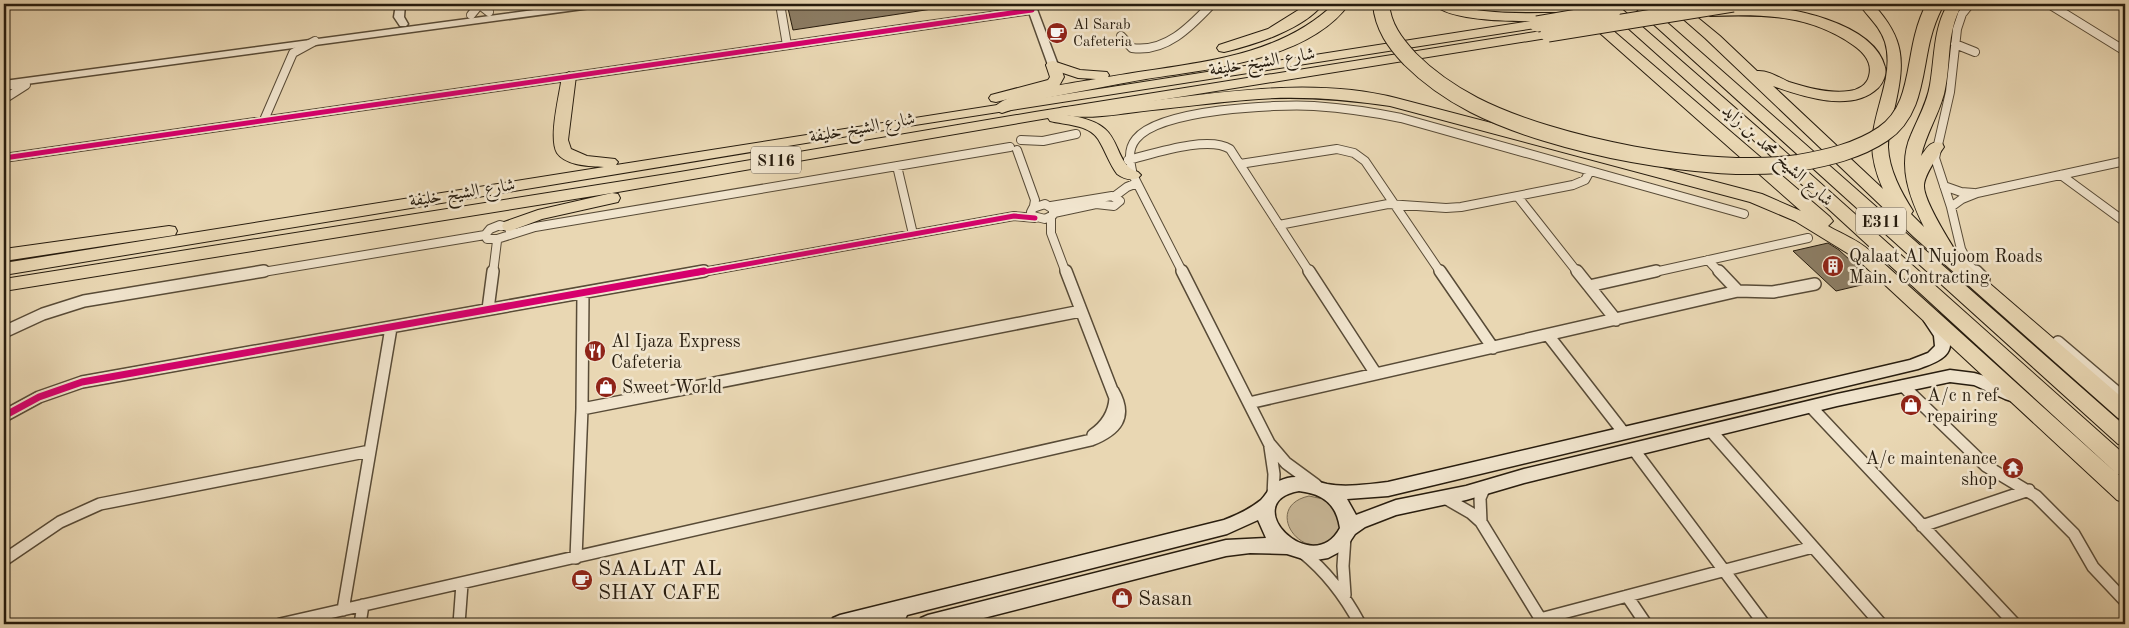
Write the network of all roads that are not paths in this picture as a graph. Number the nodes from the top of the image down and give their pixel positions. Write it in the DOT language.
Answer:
graph roads {
  1 [pos="400,4"];
  2 [pos="556,4"];
  3 [pos="598,4"];
  4 [pos="780,4"];
  5 [pos="1212,4"];
  6 [pos="1316,4"];
  7 [pos="1323,4"];
  8 [pos="1342,4"];
  9 [pos="1381,4"];
  10 [pos="1441,4"];
  11 [pos="1608,4"];
  12 [pos="1638,4"];
  13 [pos="1660,4"];
  14 [pos="1673,4"];
  15 [pos="1866,4"];
  16 [pos="1935,4"];
  17 [pos="1955,4"];
  18 [pos="1970,4"];
  19 [pos="2049,4"];
  20 [pos="480,5"];
  21 [pos="1031,7"];
  22 [pos="1739,7"];
  23 [pos="1575,11"];
  24 [pos="1688,11"];
  25 [pos="489,12"];
  26 [pos="471,15"];
  27 [pos="401,20"];
  28 [pos="1534,21"];
  29 [pos="1661,24"];
  30 [pos="1706,31"];
  31 [pos="1121,36"];
  32 [pos="316,39"];
  33 [pos="1956,44"];
  34 [pos="284,45"];
  35 [pos="788,45"];
  36 [pos="2125,51"];
  37 [pos="293,54"];
  38 [pos="1955,55"];
  39 [pos="1054,65"];
  40 [pos="1895,70"];
  41 [pos="569,76"];
  42 [pos="1138,76"];
  43 [pos="4,78"];
  44 [pos="4,84"];
  45 [pos="4,99"];
  46 [pos="1002,108"];
  47 [pos="1066,111"];
  48 [pos="1035,116"];
  49 [pos="264,120"];
  50 [pos="915,121"];
  51 [pos="1076,134"];
  52 [pos="1817,137"];
  53 [pos="1018,146"];
  54 [pos="1936,147"];
  55 [pos="4,158"];
  56 [pos="1128,160"];
  57 [pos="670,161"];
  58 [pos="2125,161"];
  59 [pos="1240,164"];
  60 [pos="897,166"];
  61 [pos="1590,171"];
  62 [pos="2060,175"];
  63 [pos="680,177"];
  64 [pos="1135,179"];
  65 [pos="1916,184"];
  66 [pos="1944,186"];
  67 [pos="459,194"];
  68 [pos="1978,194"];
  69 [pos="1518,197"];
  70 [pos="1394,203"];
  71 [pos="1034,207"];
  72 [pos="1951,207"];
  73 [pos="1052,212"];
  74 [pos="1744,214"];
  75 [pos="1014,216"];
  76 [pos="1036,218"];
  77 [pos="2125,222"];
  78 [pos="1279,225"];
  79 [pos="509,231"];
  80 [pos="1051,233"];
  81 [pos="1920,233"];
  82 [pos="913,234"];
  83 [pos="485,235"];
  84 [pos="1808,238"];
  85 [pos="497,241"];
  86 [pos="4,255"];
  87 [pos="1864,255"];
  88 [pos="156,260"];
  89 [pos="1708,260"];
  90 [pos="1956,266"];
  91 [pos="4,269"];
  92 [pos="1815,284"];
  93 [pos="4,285"];
  94 [pos="1589,286"];
  95 [pos="1738,291"];
  96 [pos="583,293"];
  97 [pos="4,297"];
  98 [pos="1923,308"];
  99 [pos="488,309"];
  100 [pos="1081,311"];
  101 [pos="1616,320"];
  102 [pos="391,328"];
  103 [pos="4,332"];
  104 [pos="1548,335"];
  105 [pos="1493,348"];
  106 [pos="1376,374"];
  107 [pos="1873,375"];
  108 [pos="1903,386"];
  109 [pos="2117,396"];
  110 [pos="1837,400"];
  111 [pos="1249,403"];
  112 [pos="1810,408"];
  113 [pos="582,409"];
  114 [pos="2034,410"];
  115 [pos="2125,412"];
  116 [pos="4,416"];
  117 [pos="1711,432"];
  118 [pos="1624,433"];
  119 [pos="2125,438"];
  120 [pos="1269,443"];
  121 [pos="1634,450"];
  122 [pos="370,451"];
  123 [pos="2125,468"];
  124 [pos="1325,489"];
  125 [pos="1484,489"];
  126 [pos="2029,490"];
  127 [pos="2125,494"];
  128 [pos="1445,498"];
  129 [pos="1270,500"];
  130 [pos="1481,522"];
  131 [pos="1922,526"];
  132 [pos="1347,533"];
  133 [pos="1813,547"];
  134 [pos="1294,549"];
  135 [pos="576,558"];
  136 [pos="4,560"];
  137 [pos="1724,571"];
  138 [pos="462,584"];
  139 [pos="1345,596"];
  140 [pos="1627,596"];
  141 [pos="2125,600"];
  142 [pos="363,605"];
  143 [pos="342,610"];
  144 [pos="894,617"];
  145 [pos="1542,622"];
  146 [pos="280,624"];
  147 [pos="360,624"];
  148 [pos="459,624"];
  149 [pos="840,624"];
  150 [pos="928,624"];
  151 [pos="1360,624"];
  152 [pos="1646,624"];
  153 [pos="1764,624"];
  154 [pos="1881,624"];
  155 [pos="2015,624"];
  1 -- 27 [label="street"];
  2 -- 25 [label="street"];
  3 -- 32 [label="street"];
  4 -- 35 [label="street"];
  5 -- 31 [label="street"];
  6 -- 39 [label="highway"];
  7 -- 42 [label="highway"];
  8 -- 42 [label="highway"];
  9 -- 16 [label="highway, bridge"];
  10 -- 28 [label="highway"];
  11 -- 123 [label="highway, شارع الشيخ محمد بن زايد / E311"];
  12 -- 29 [label="highway, شارع الشيخ محمد بن زايد / E311"];
  13 -- 23 [label="highway, bridge"];
  14 -- 30 [label="highway"];
  15 -- 40 [label="highway"];
  17 -- 65 [label="highway"];
  18 -- 33 [label="street"];
  19 -- 36 [label="street"];
  20 -- 25 [label="street"];
  20 -- 26 [label="street"];
  21 -- 35 [label="street"];
  21 -- 39 [label="street"];
  22 -- 24 [label="highway, bridge"];
  22 -- 30 [label="highway"];
  23 -- 28 [label="highway, bridge"];
  23 -- 87 [label="highway"];
  24 -- 47 [label="highway, شارع الشيخ خليفة / S116, bridge"];
  25 -- 26 [label="street"];
  26 -- 27 [label="street"];
  27 -- 32 [label="street"];
  28 -- 46 [label="highway, شارع الشيخ خليفة / S116"];
  29 -- 52 [label="highway"];
  29 -- 119 [label="highway, شارع الشيخ محمد بن زايد / E311"];
  30 -- 52 [label="highway"];
  32 -- 34 [label="street"];
  32 -- 37 [label="street"];
  32 -- 43 [label="street"];
  33 -- 38 [label="street"];
  33 -- 38 [label="street"];
  34 -- 37 [label="street"];
  34 -- 44 [label="street"];
  35 -- 41 [label="street"];
  37 -- 49 [label="street"];
  38 -- 54 [label="street"];
  39 -- 50 [label="highway"];
  40 -- 81 [label="highway"];
  41 -- 49 [label="street"];
  41 -- 57 [label="highway"];
  42 -- 46 [label="highway"];
  44 -- 45 [label="street"];
  46 -- 50 [label="highway, شارع الشيخ خليفة / S116"];
  47 -- 48 [label="highway, شارع الشيخ خليفة / S116"];
  47 -- 87 [label="highway"];
  48 -- 63 [label="highway, شارع الشيخ خليفة / S116"];
  48 -- 64 [label="highway"];
  49 -- 55 [label="street"];
  50 -- 57 [label="highway, شارع الشيخ خليفة / S116"];
  51 -- 53 [label="street"];
  52 -- 81 [label="highway"];
  53 -- 60 [label="street"];
  53 -- 71 [label="street"];
  54 -- 65 [label="highway"];
  54 -- 66 [label="street"];
  56 -- 59 [label="street"];
  56 -- 61 [label="street"];
  56 -- 64 [label="street"];
  57 -- 67 [label="highway, شارع الشيخ خليفة / S116"];
  58 -- 62 [label="street"];
  59 -- 70 [label="street"];
  59 -- 78 [label="street"];
  60 -- 79 [label="street"];
  60 -- 82 [label="street"];
  61 -- 69 [label="street"];
  61 -- 74 [label="street"];
  62 -- 68 [label="street"];
  62 -- 77 [label="street"];
  63 -- 79 [label="highway"];
  63 -- 88 [label="highway, شارع الشيخ خليفة / S116"];
  64 -- 73 [label="street"];
  64 -- 111 [label="street"];
  65 -- 90 [label="highway"];
  66 -- 68 [label="street"];
  66 -- 72 [label="street"];
  67 -- 86 [label="highway"];
  67 -- 91 [label="highway, شارع الشيخ خليفة / S116"];
  68 -- 72 [label="street"];
  69 -- 70 [label="street"];
  69 -- 94 [label="street"];
  70 -- 78 [label="street"];
  70 -- 105 [label="street"];
  71 -- 73 [label="street"];
  71 -- 75 [label="street"];
  71 -- 76 [label="street"];
  72 -- 109 [label="street"];
  73 -- 76 [label="street"];
  73 -- 80 [label="street"];
  75 -- 76 [label="street"];
  75 -- 82 [label="street"];
  76 -- 80 [label="street"];
  78 -- 106 [label="street"];
  79 -- 83 [label="street"];
  79 -- 85 [label="street"];
  80 -- 100 [label="street"];
  81 -- 90 [label="highway"];
  82 -- 96 [label="street"];
  83 -- 85 [label="street"];
  83 -- 103 [label="street"];
  84 -- 89 [label="street"];
  85 -- 99 [label="street"];
  87 -- 98 [label="highway"];
  88 -- 93 [label="highway, شارع الشيخ خليفة / S116"];
  88 -- 97 [label="highway"];
  89 -- 94 [label="street"];
  89 -- 95 [label="street"];
  90 -- 109 [label="highway"];
  92 -- 95 [label="street"];
  94 -- 101 [label="street"];
  95 -- 101 [label="street"];
  96 -- 99 [label="street"];
  96 -- 113 [label="street"];
  98 -- 107 [label="main road"];
  98 -- 114 [label="highway"];
  99 -- 102 [label="street"];
  100 -- 113 [label="street"];
  100 -- 135 [label="street"];
  101 -- 104 [label="street"];
  102 -- 116 [label="street"];
  102 -- 122 [label="street"];
  104 -- 105 [label="street"];
  104 -- 118 [label="street"];
  105 -- 106 [label="street"];
  106 -- 111 [label="street"];
  107 -- 110 [label="main road"];
  107 -- 118 [label="main road"];
  108 -- 110 [label="main road"];
  108 -- 114 [label="main road"];
  108 -- 126 [label="street"];
  109 -- 115 [label="highway"];
  110 -- 112 [label="main road"];
  111 -- 120 [label="street"];
  112 -- 117 [label="main road"];
  112 -- 131 [label="street"];
  113 -- 135 [label="street"];
  114 -- 127 [label="highway"];
  117 -- 121 [label="main road"];
  117 -- 133 [label="street"];
  118 -- 124 [label="main road"];
  120 -- 124 [label="street"];
  120 -- 129 [label="street"];
  121 -- 125 [label="main road"];
  121 -- 137 [label="street"];
  122 -- 136 [label="street"];
  122 -- 143 [label="street"];
  124 -- 129 [label="main road"];
  124 -- 132 [label="main road"];
  125 -- 128 [label="main road"];
  125 -- 130 [label="street"];
  126 -- 131 [label="street"];
  126 -- 141 [label="street"];
  128 -- 130 [label="street"];
  128 -- 132 [label="main road"];
  129 -- 134 [label="main road"];
  129 -- 144 [label="main road"];
  130 -- 145 [label="street"];
  131 -- 155 [label="street"];
  132 -- 134 [label="main road"];
  132 -- 139 [label="street"];
  133 -- 137 [label="street"];
  133 -- 154 [label="street"];
  134 -- 139 [label="street"];
  134 -- 150 [label="main road"];
  135 -- 138 [label="street"];
  137 -- 140 [label="street"];
  137 -- 153 [label="street"];
  138 -- 142 [label="street"];
  138 -- 148 [label="street"];
  139 -- 151 [label="street"];
  140 -- 145 [label="street"];
  140 -- 152 [label="street"];
  142 -- 143 [label="street"];
  142 -- 147 [label="street"];
  143 -- 146 [label="street"];
  144 -- 149 [label="main road"];
}
